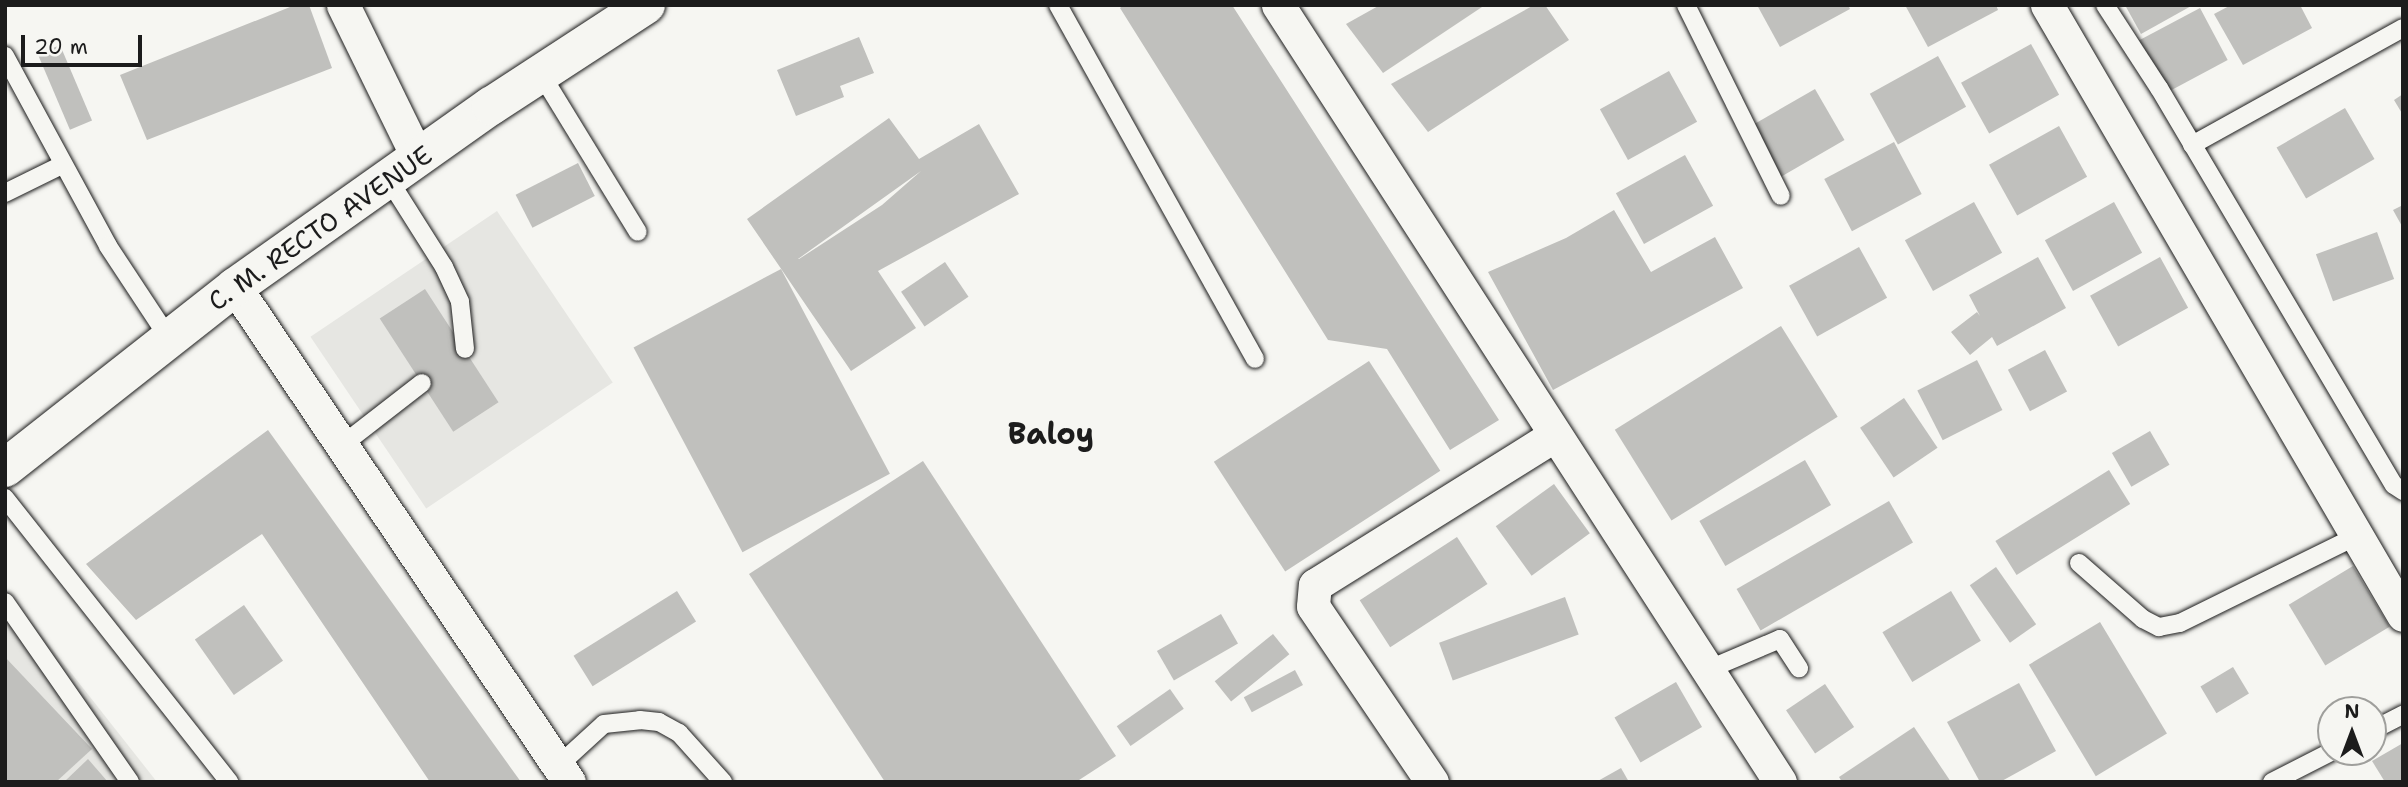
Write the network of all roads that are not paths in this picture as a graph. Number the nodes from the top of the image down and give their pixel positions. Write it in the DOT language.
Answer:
graph roads {
  1 [pos="344,5"];
  2 [pos="646,5"];
  3 [pos="1058,5"];
  4 [pos="1278,5"];
  5 [pos="1686,5"];
  6 [pos="2047,5"];
  7 [pos="2105,5"];
  8 [pos="2403,28"];
  9 [pos="5,56"];
  10 [pos="541,74"];
  11 [pos="2192,145"];
  12 [pos="62,165"];
  13 [pos="403,169"];
  14 [pos="5,193"];
  15 [pos="1781,196"];
  16 [pos="638,232"];
  17 [pos="235,287"];
  18 [pos="168,337"];
  19 [pos="465,349"];
  20 [pos="1255,359"];
  21 [pos="422,383"];
  22 [pos="1555,435"];
  23 [pos="342,445"];
  24 [pos="5,468"];
  25 [pos="2403,491"];
  26 [pos="5,498"];
  27 [pos="2357,536"];
  28 [pos="2079,564"];
  29 [pos="5,602"];
  30 [pos="2403,615"];
  31 [pos="1799,668"];
  32 [pos="1707,670"];
  33 [pos="2403,715"];
  34 [pos="2387,723"];
  35 [pos="2317,758"];
  36 [pos="564,774"];
  37 [pos="130,782"];
  38 [pos="229,782"];
  39 [pos="723,782"];
  40 [pos="1432,782"];
  41 [pos="1780,782"];
  42 [pos="2272,782"];
  1 -- 13 [label="street"];
  2 -- 10 [label="highway, C. M. RECTO AVENUE"];
  3 -- 20 [label="lane"];
  4 -- 22 [label="street"];
  5 -- 15 [label="lane"];
  6 -- 27 [label="street"];
  7 -- 11 [label="lane"];
  8 -- 11 [label="lane"];
  9 -- 12 [label="lane"];
  10 -- 13 [label="highway, C. M. RECTO AVENUE"];
  10 -- 16 [label="lane"];
  11 -- 25 [label="lane"];
  12 -- 14 [label="lane"];
  12 -- 18 [label="lane"];
  13 -- 17 [label="highway, C. M. RECTO AVENUE"];
  13 -- 19 [label="lane"];
  17 -- 18 [label="highway, C. M. RECTO AVENUE"];
  17 -- 23 [label="street"];
  18 -- 24 [label="highway, C. M. RECTO AVENUE"];
  21 -- 23 [label="lane"];
  22 -- 32 [label="street"];
  22 -- 40 [label="street"];
  23 -- 36 [label="street"];
  26 -- 38 [label="lane"];
  27 -- 28 [label="lane"];
  27 -- 30 [label="street"];
  29 -- 37 [label="lane"];
  31 -- 32 [label="lane"];
  32 -- 41 [label="street"];
  33 -- 34 [label="lane"];
  35 -- 42 [label="lane"];
  36 -- 39 [label="lane"];
}
